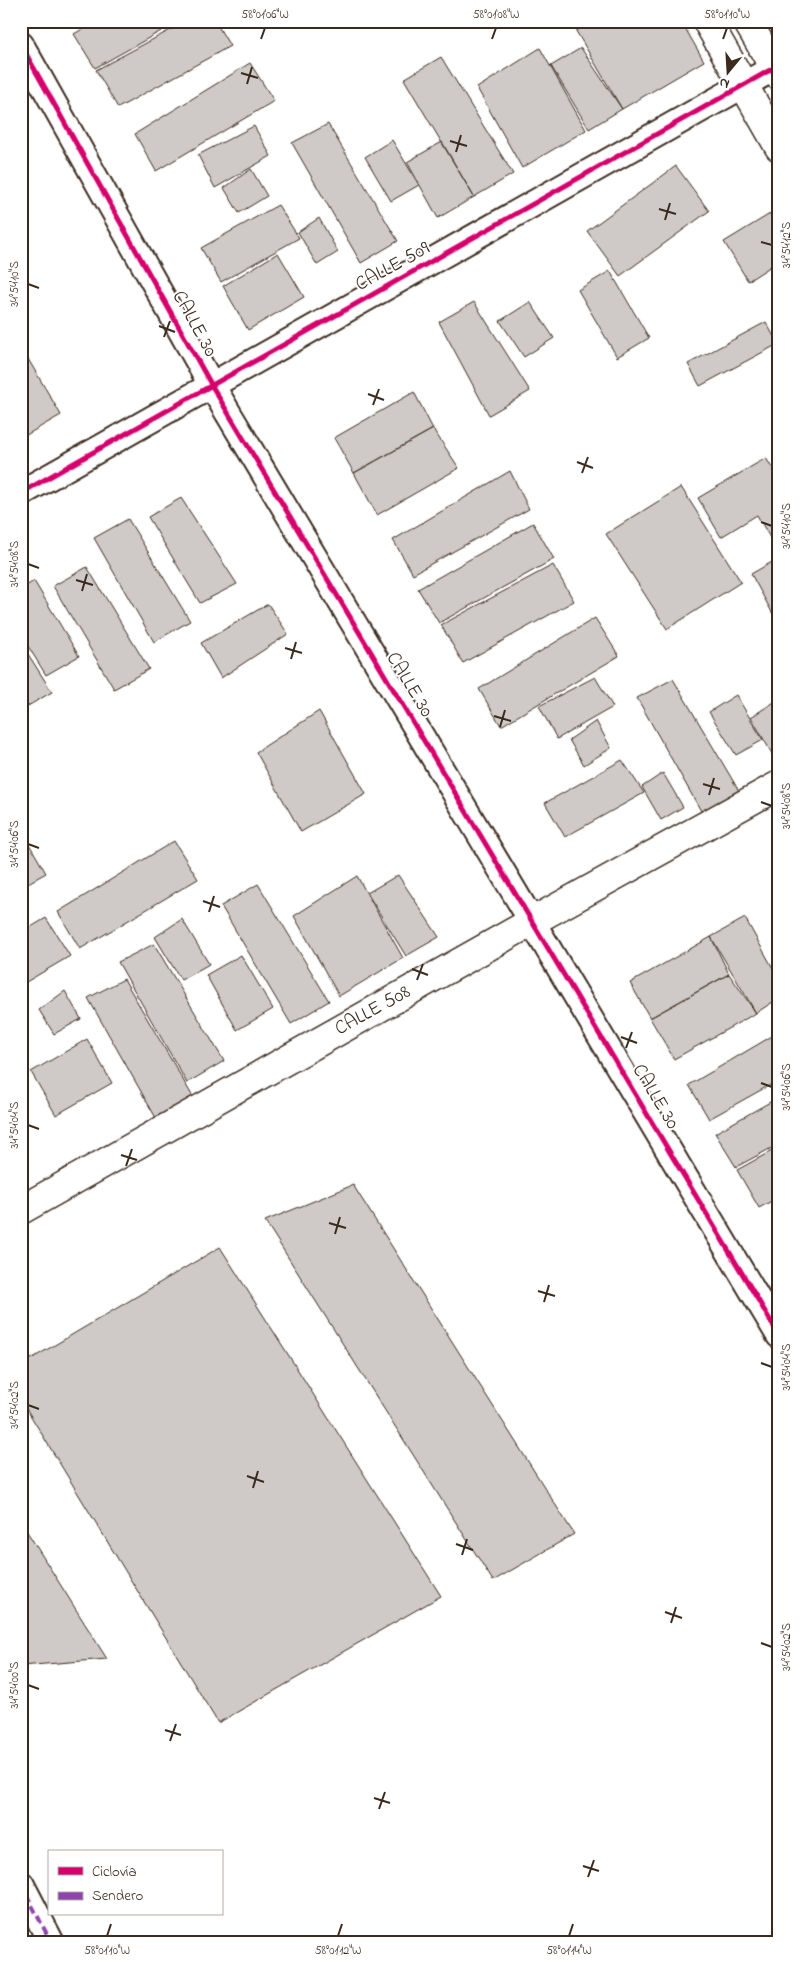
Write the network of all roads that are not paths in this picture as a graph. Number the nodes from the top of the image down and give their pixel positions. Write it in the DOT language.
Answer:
graph roads {
  1 [pos="707,21"];
  2 [pos="747,21"];
  3 [pos="21,45"];
  4 [pos="777,69"];
  5 [pos="743,86"];
  6 [pos="779,147"];
  7 [pos="212,386"];
  8 [pos="21,493"];
  9 [pos="779,785"];
  10 [pos="533,921"];
  11 [pos="23,1205"];
  12 [pos="779,1335"];
  13 [pos="21,1884"];
  14 [pos="51,1942"];
  1 -- 5 [label="street"];
  2 -- 4 [label="street"];
  3 -- 7 [label="street, CALLE 30"];
  4 -- 5 [label="street, CALLE 509"];
  5 -- 6 [label="street"];
  5 -- 7 [label="street, CALLE 509"];
  7 -- 8 [label="street, CALLE 509"];
  7 -- 10 [label="street, CALLE 30"];
  9 -- 10 [label="street, CALLE 508"];
  10 -- 11 [label="street, CALLE 508"];
  10 -- 12 [label="street, CALLE 30"];
  13 -- 14 [label="street"];
}
